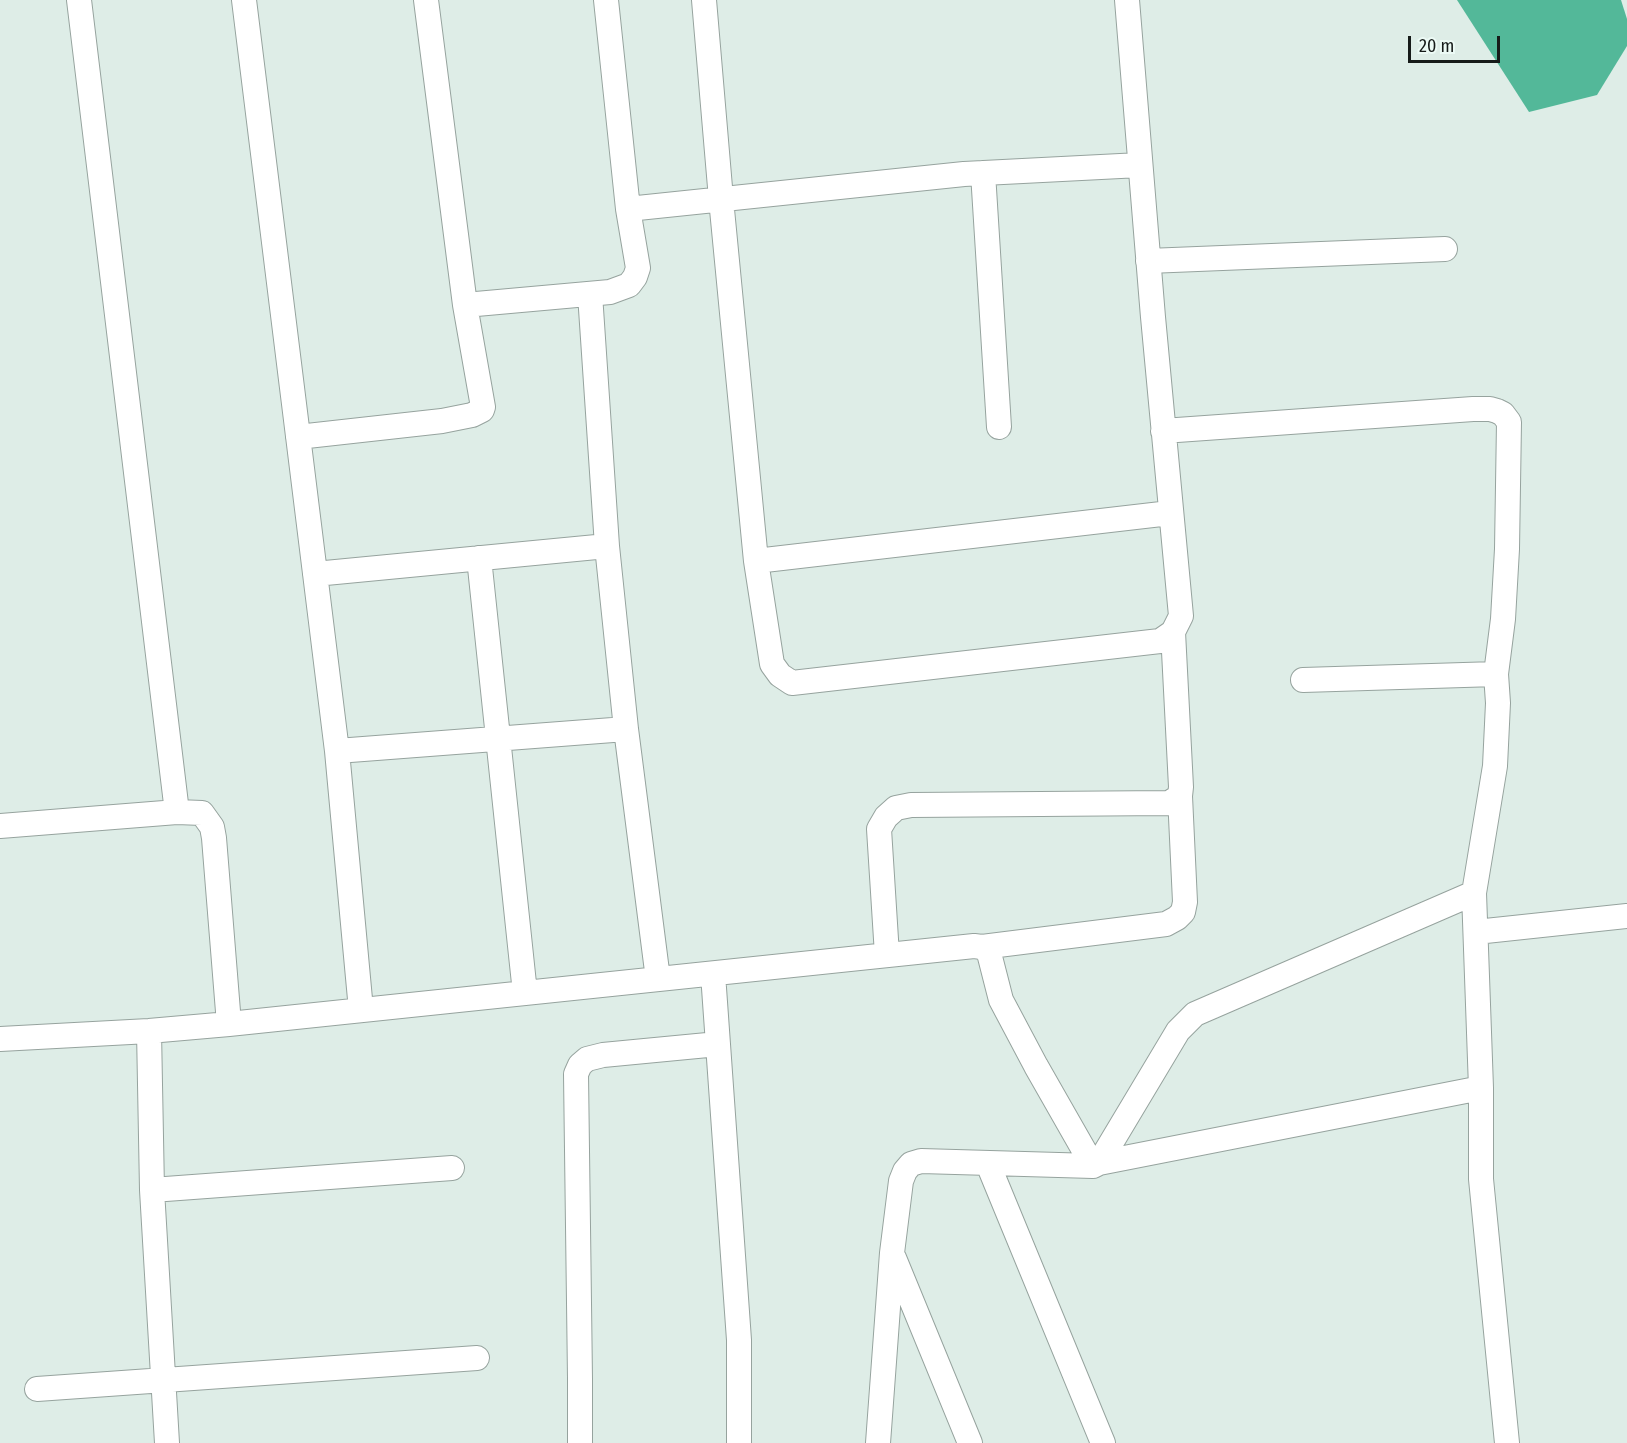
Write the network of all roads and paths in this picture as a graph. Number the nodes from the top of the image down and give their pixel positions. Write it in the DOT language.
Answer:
graph roads {
  1 [pos="79,0"];
  2 [pos="244,0"];
  3 [pos="426,0"];
  4 [pos="606,0"];
  5 [pos="704,0"];
  6 [pos="1127,0"];
  7 [pos="1140,165"];
  8 [pos="983,173"];
  9 [pos="721,199"];
  10 [pos="628,209"];
  11 [pos="1445,249"];
  12 [pos="1148,261"];
  13 [pos="591,294"];
  14 [pos="465,305"];
  15 [pos="999,428"];
  16 [pos="1163,431"];
  17 [pos="298,437"];
  18 [pos="1170,513"];
  19 [pos="607,546"];
  20 [pos="479,558"];
  21 [pos="756,561"];
  22 [pos="315,574"];
  23 [pos="1173,632"];
  24 [pos="1496,674"];
  25 [pos="1303,680"];
  26 [pos="626,729"];
  27 [pos="498,739"];
  28 [pos="337,751"];
  29 [pos="1180,796"];
  30 [pos="177,812"];
  31 [pos="0,826"];
  32 [pos="1474,893"];
  33 [pos="1627,916"];
  34 [pos="1476,932"];
  35 [pos="982,947"];
  36 [pos="887,955"];
  37 [pos="713,974"];
  38 [pos="658,979"];
  39 [pos="525,993"];
  40 [pos="361,1010"];
  41 [pos="229,1024"];
  42 [pos="149,1031"];
  43 [pos="0,1039"];
  44 [pos="718,1044"];
  45 [pos="1481,1088"];
  46 [pos="988,1164"];
  47 [pos="1096,1164"];
  48 [pos="452,1168"];
  49 [pos="153,1190"];
  50 [pos="892,1253"];
  51 [pos="477,1358"];
  52 [pos="163,1379"];
  53 [pos="37,1389"];
  54 [pos="167,1443"];
  55 [pos="580,1443"];
  56 [pos="738,1443"];
  57 [pos="878,1443"];
  58 [pos="970,1443"];
  59 [pos="1103,1443"];
  60 [pos="1507,1443"];
  1 -- 30 [label="street"];
  2 -- 17 [label="street"];
  3 -- 14 [label="street"];
  4 -- 10 [label="street"];
  5 -- 9 [label="street"];
  6 -- 7 [label="street"];
  7 -- 8 [label="street"];
  7 -- 12 [label="street"];
  8 -- 9 [label="street"];
  8 -- 15 [label="street"];
  9 -- 10 [label="street"];
  9 -- 21 [label="street"];
  10 -- 13 [label="street"];
  11 -- 12 [label="street"];
  12 -- 16 [label="street"];
  13 -- 14 [label="street"];
  13 -- 19 [label="street"];
  14 -- 17 [label="street"];
  16 -- 18 [label="street"];
  16 -- 24 [label="street"];
  17 -- 22 [label="street"];
  18 -- 21 [label="street"];
  18 -- 23 [label="street"];
  19 -- 20 [label="street"];
  19 -- 26 [label="street"];
  20 -- 22 [label="street"];
  20 -- 27 [label="street"];
  21 -- 23 [label="street"];
  22 -- 28 [label="street"];
  23 -- 29 [label="street"];
  24 -- 25 [label="street"];
  24 -- 32 [label="street"];
  26 -- 27 [label="street"];
  26 -- 38 [label="street"];
  27 -- 28 [label="street"];
  27 -- 39 [label="street"];
  28 -- 40 [label="street"];
  29 -- 35 [label="street"];
  29 -- 36 [label="street"];
  30 -- 31 [label="street"];
  30 -- 41 [label="street"];
  32 -- 34 [label="street"];
  32 -- 47 [label="street"];
  33 -- 34 [label="street"];
  34 -- 45 [label="street"];
  35 -- 36 [label="street"];
  35 -- 47 [label="street"];
  36 -- 37 [label="street"];
  37 -- 38 [label="street"];
  37 -- 44 [label="street"];
  38 -- 39 [label="street"];
  39 -- 40 [label="street"];
  40 -- 41 [label="street"];
  41 -- 42 [label="street"];
  42 -- 43 [label="street"];
  42 -- 49 [label="street"];
  44 -- 55 [label="street"];
  44 -- 56 [label="street"];
  45 -- 47 [label="street"];
  45 -- 60 [label="street"];
  46 -- 47 [label="street"];
  46 -- 50 [label="street"];
  46 -- 59 [label="street"];
  48 -- 49 [label="street"];
  49 -- 52 [label="street"];
  50 -- 57 [label="street"];
  50 -- 58 [label="street"];
  51 -- 52 [label="street"];
  52 -- 53 [label="street"];
  52 -- 54 [label="street"];
}
